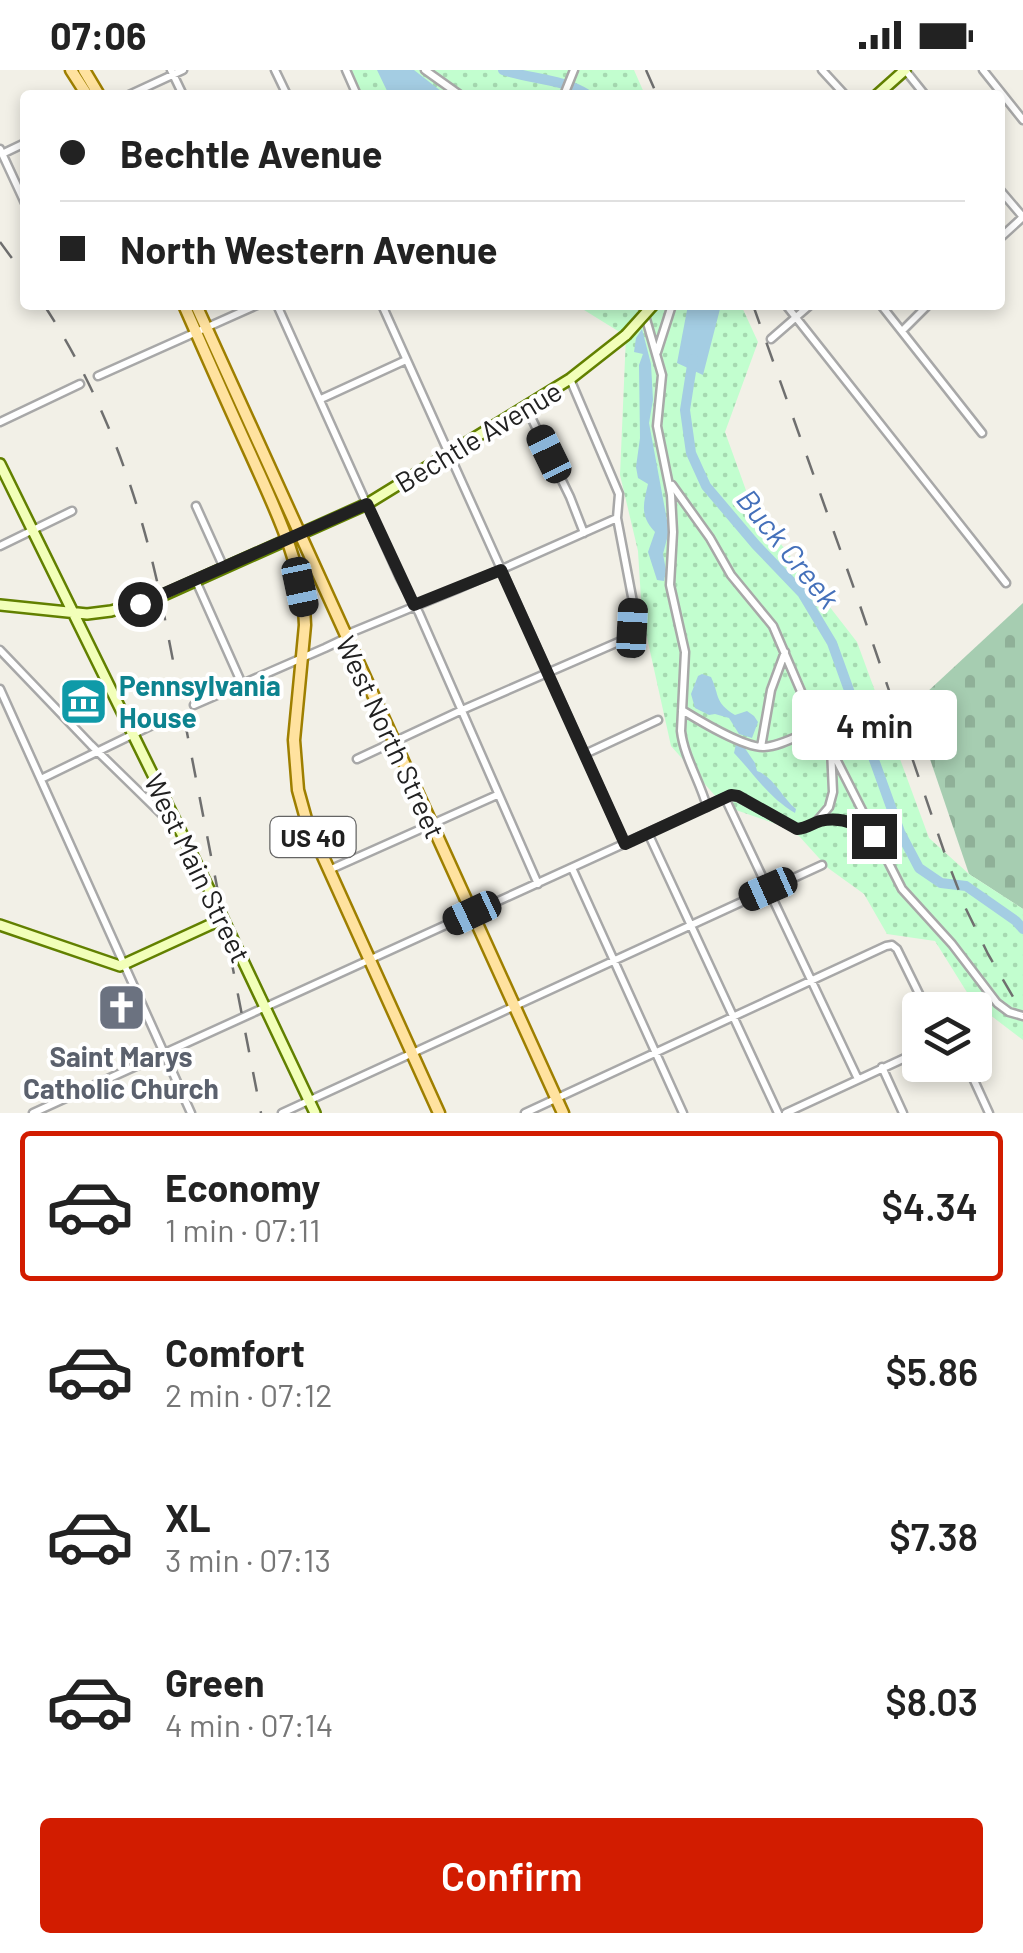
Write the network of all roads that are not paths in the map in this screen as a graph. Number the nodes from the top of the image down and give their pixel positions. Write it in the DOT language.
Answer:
graph roads {
  1 [pos="183,70"];
  2 [pos="426,70"];
  3 [pos="822,70"];
  4 [pos="905,70"];
  5 [pos="984,70"];
  6 [pos="172,72"];
  7 [pos="138,90"];
  8 [pos="453,90"];
  9 [pos="840,90"];
  10 [pos="883,90"];
  11 [pos="921,90"];
  12 [pos="1000,90"];
  13 [pos="1005,97"];
  14 [pos="1023,120"];
  15 [pos="1,151"];
  16 [pos="20,192"];
  17 [pos="1005,196"];
  18 [pos="1023,217"];
  19 [pos="188,310"];
  20 [pos="197,310"];
  21 [pos="246,310"];
  22 [pos="279,310"];
  23 [pos="384,310"];
  24 [pos="644,310"];
  25 [pos="648,310"];
  26 [pos="670,310"];
  27 [pos="790,310"];
  28 [pos="805,310"];
  29 [pos="885,310"];
  30 [pos="923,310"];
  31 [pos="796,318"];
  32 [pos="202,330"];
  33 [pos="902,331"];
  34 [pos="771,339"];
  35 [pos="657,354"];
  36 [pos="406,360"];
  37 [pos="98,376"];
  38 [pos="570,380"];
  39 [pos="80,384"];
  40 [pos="321,399"];
  41 [pos="525,406"];
  42 [pos="0,422"];
  43 [pos="982,434"];
  44 [pos="448,453"];
  45 [pos="0,464"];
  46 [pos="668,480"];
  47 [pos="367,504"];
  48 [pos="196,506"];
  49 [pos="72,510"];
  50 [pos="617,518"];
  51 [pos="34,531"];
  52 [pos="584,533"];
  53 [pos="301,534"];
  54 [pos="287,540"];
  55 [pos="0,546"];
  56 [pos="224,568"];
  57 [pos="501,570"];
  58 [pos="196,581"];
  59 [pos="1006,583"];
  60 [pos="0,605"];
  61 [pos="414,605"];
  62 [pos="74,612"];
  63 [pos="346,638"];
  64 [pos="0,650"];
  65 [pos="785,650"];
  66 [pos="302,658"];
  67 [pos="548,672"];
  68 [pos="242,684"];
  69 [pos="0,689"];
  70 [pos="194,706"];
  71 [pos="462,710"];
  72 [pos="682,710"];
  73 [pos="172,714"];
  74 [pos="658,720"];
  75 [pos="819,728"];
  76 [pos="132,733"];
  77 [pos="393,742"];
  78 [pos="760,747"];
  79 [pos="831,749"];
  80 [pos="97,751"];
  81 [pos="584,754"];
  82 [pos="357,759"];
  83 [pos="41,779"];
  84 [pos="498,795"];
  85 [pos="726,798"];
  86 [pos="707,807"];
  87 [pos="816,822"];
  88 [pos="431,824"];
  89 [pos="182,833"];
  90 [pos="648,833"];
  91 [pos="874,836"];
  92 [pos="625,844"];
  93 [pos="822,864"];
  94 [pos="572,868"];
  95 [pos="328,870"];
  96 [pos="538,884"];
  97 [pos="768,889"];
  98 [pos="472,913"];
  99 [pos="216,922"];
  100 [pos="691,924"];
  101 [pos="0,925"];
  102 [pos="368,960"];
  103 [pos="614,960"];
  104 [pos="124,964"];
  105 [pos="812,981"];
  106 [pos="917,992"];
  107 [pos="265,1006"];
  108 [pos="514,1006"];
  109 [pos="1023,1016"];
  110 [pos="734,1017"];
  111 [pos="164,1052"];
  112 [pos="656,1052"];
  113 [pos="411,1053"];
  114 [pos="902,1058"];
  115 [pos="882,1067"];
  116 [pos="858,1079"];
  117 [pos="975,1082"];
  118 [pos="556,1098"];
  119 [pos="308,1100"];
  120 [pos="33,1113"];
  121 [pos="191,1113"];
  122 [pos="282,1113"];
  123 [pos="314,1113"];
  124 [pos="438,1113"];
  125 [pos="525,1113"];
  126 [pos="563,1113"];
  127 [pos="684,1113"];
  128 [pos="778,1113"];
  129 [pos="786,1113"];
  130 [pos="903,1113"];
  131 [pos="989,1113"];
  1 -- 6 [label="street"];
  2 -- 8 [label="street"];
  3 -- 9 [label="street"];
  4 -- 10 [label="street"];
  4 -- 11 [label="street"];
  5 -- 12 [label="street"];
  6 -- 7 [label="street"];
  13 -- 14 [label="street"];
  15 -- 16 [label="street"];
  17 -- 18 [label="street"];
  19 -- 32 [label="main road, West North Street / US 40"];
  20 -- 32 [label="main road, West North Street / US 40"];
  21 -- 32 [label="street"];
  22 -- 40 [label="street"];
  23 -- 36 [label="street"];
  24 -- 35 [label="street"];
  25 -- 38 [label="street, Bechtle Avenue, bridge"];
  26 -- 35 [label="street"];
  27 -- 31 [label="street"];
  28 -- 31 [label="street"];
  29 -- 33 [label="street"];
  30 -- 33 [label="street"];
  31 -- 34 [label="street"];
  31 -- 59 [label="street"];
  32 -- 37 [label="street"];
  32 -- 53 [label="main road, West North Street / US 40"];
  32 -- 54 [label="main road, West North Street / US 40"];
  33 -- 43 [label="street"];
  35 -- 46 [label="street"];
  36 -- 40 [label="street"];
  36 -- 44 [label="street"];
  38 -- 41 [label="street, Bechtle Avenue"];
  38 -- 50 [label="street"];
  39 -- 42 [label="street"];
  40 -- 47 [label="street"];
  41 -- 44 [label="street, Bechtle Avenue"];
  41 -- 52 [label="street"];
  44 -- 47 [label="street, Bechtle Avenue"];
  44 -- 57 [label="street"];
  45 -- 51 [label="street, West Main Street"];
  46 -- 65 [label="street"];
  46 -- 72 [label="street"];
  47 -- 53 [label="street, Bechtle Avenue"];
  47 -- 61 [label="street"];
  48 -- 56 [label="street"];
  49 -- 51 [label="street"];
  50 -- 52 [label="street"];
  50 -- 67 [label="street"];
  51 -- 55 [label="street"];
  51 -- 62 [label="street, West Main Street"];
  52 -- 57 [label="street"];
  53 -- 54 [label="street, Bechtle Avenue"];
  53 -- 63 [label="main road, West North Street / US 40"];
  54 -- 56 [label="street, Bechtle Avenue"];
  54 -- 66 [label="main road, US 40"];
  56 -- 58 [label="street, Bechtle Avenue"];
  57 -- 61 [label="street"];
  57 -- 67 [label="street"];
  58 -- 62 [label="street, Bechtle Avenue"];
  58 -- 68 [label="street"];
  60 -- 62 [label="street, Bechtle Avenue"];
  61 -- 63 [label="street"];
  61 -- 71 [label="street"];
  62 -- 76 [label="street, West Main Street"];
  63 -- 66 [label="street"];
  63 -- 77 [label="main road, West North Street / US 40"];
  64 -- 80 [label="street"];
  65 -- 75 [label="street"];
  65 -- 78 [label="street"];
  66 -- 68 [label="street"];
  66 -- 95 [label="main road, US 40"];
  67 -- 71 [label="street"];
  67 -- 81 [label="street"];
  68 -- 70 [label="street"];
  69 -- 83 [label="street"];
  71 -- 77 [label="street"];
  71 -- 84 [label="street"];
  72 -- 78 [label="street"];
  72 -- 86 [label="street"];
  73 -- 76 [label="street"];
  74 -- 81 [label="street"];
  75 -- 78 [label="street"];
  75 -- 79 [label="street"];
  76 -- 80 [label="street"];
  76 -- 89 [label="street, West Main Street"];
  77 -- 82 [label="street"];
  77 -- 88 [label="main road, West North Street / US 40"];
  79 -- 87 [label="street"];
  79 -- 91 [label="street"];
  80 -- 83 [label="street"];
  80 -- 89 [label="street"];
  81 -- 92 [label="street"];
  83 -- 104 [label="street"];
  84 -- 88 [label="street"];
  84 -- 96 [label="street"];
  85 -- 86 [label="street"];
  85 -- 87 [label="street"];
  85 -- 97 [label="street"];
  86 -- 90 [label="street"];
  87 -- 91 [label="street"];
  88 -- 95 [label="street"];
  88 -- 98 [label="main road, West North Street / US 40"];
  89 -- 107 [label="street, West Main Street"];
  90 -- 92 [label="street"];
  90 -- 100 [label="street"];
  91 -- 109 [label="street"];
  92 -- 94 [label="street"];
  93 -- 97 [label="street"];
  94 -- 96 [label="street"];
  94 -- 103 [label="street"];
  95 -- 102 [label="main road, US 40"];
  96 -- 98 [label="street"];
  97 -- 100 [label="street"];
  97 -- 105 [label="street"];
  98 -- 102 [label="street"];
  98 -- 108 [label="main road, West North Street / US 40"];
  99 -- 104 [label="street"];
  100 -- 103 [label="street"];
  100 -- 110 [label="street"];
  101 -- 104 [label="street"];
  102 -- 107 [label="street"];
  102 -- 113 [label="main road, US 40"];
  103 -- 108 [label="street"];
  103 -- 112 [label="street"];
  104 -- 111 [label="street"];
  105 -- 106 [label="street"];
  105 -- 110 [label="street"];
  105 -- 116 [label="street"];
  107 -- 111 [label="street"];
  107 -- 119 [label="street, West Main Street"];
  108 -- 113 [label="street"];
  108 -- 118 [label="main road, West North Street / US 40"];
  110 -- 112 [label="street"];
  110 -- 128 [label="street"];
  111 -- 120 [label="street"];
  111 -- 121 [label="street"];
  112 -- 118 [label="street"];
  112 -- 127 [label="street"];
  113 -- 119 [label="street"];
  113 -- 124 [label="main road, US 40"];
  114 -- 115 [label="street"];
  115 -- 116 [label="street"];
  115 -- 130 [label="street"];
  116 -- 129 [label="street"];
  117 -- 131 [label="street"];
  118 -- 125 [label="street"];
  118 -- 126 [label="main road, West North Street / US 40"];
  119 -- 122 [label="street"];
  119 -- 123 [label="street, West Main Street"];
}
